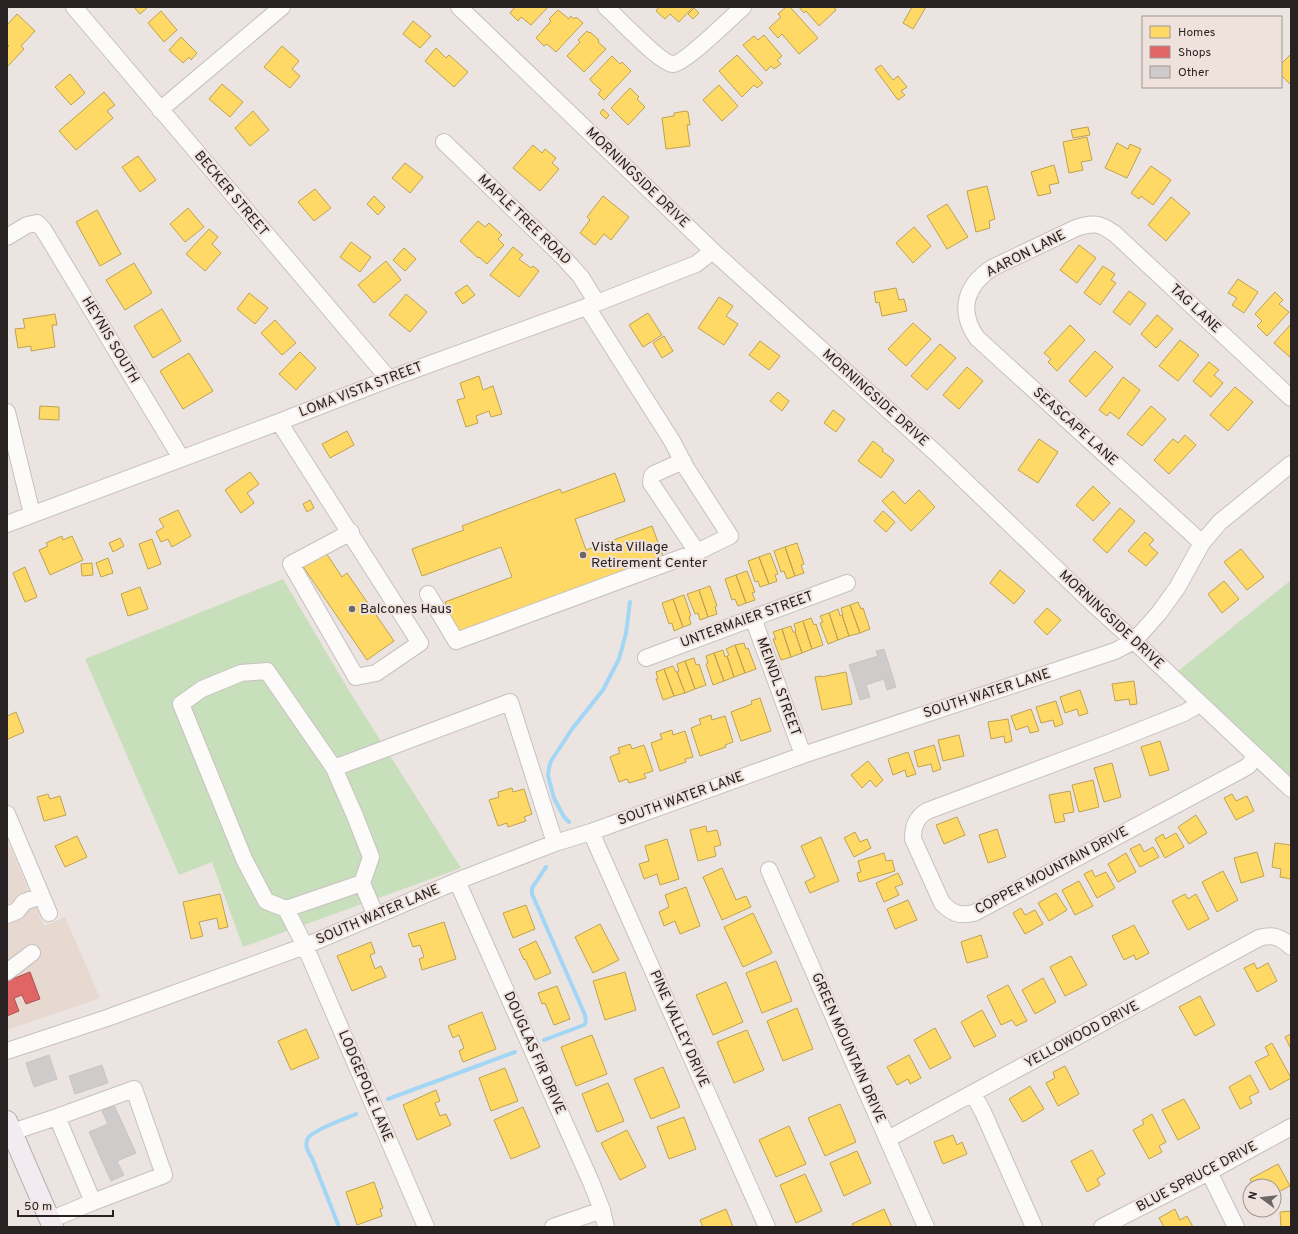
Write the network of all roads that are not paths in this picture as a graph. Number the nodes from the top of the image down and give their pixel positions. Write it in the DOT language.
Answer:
graph roads {
  1 [pos="74,7"];
  2 [pos="282,7"];
  3 [pos="459,7"];
  4 [pos="606,7"];
  5 [pos="743,7"];
  6 [pos="160,110"];
  7 [pos="444,142"];
  8 [pos="1098,224"];
  9 [pos="7,236"];
  10 [pos="713,252"];
  11 [pos="968,301"];
  12 [pos="592,305"];
  13 [pos="389,379"];
  14 [pos="1291,398"];
  15 [pos="7,412"];
  16 [pos="279,422"];
  17 [pos="181,458"];
  18 [pos="683,461"];
  19 [pos="1291,464"];
  20 [pos="32,514"];
  21 [pos="7,524"];
  22 [pos="351,532"];
  23 [pos="1202,543"];
  24 [pos="697,552"];
  25 [pos="847,583"];
  26 [pos="428,594"];
  27 [pos="753,618"];
  28 [pos="1134,641"];
  29 [pos="646,658"];
  30 [pos="1199,702"];
  31 [pos="803,755"];
  32 [pos="1256,756"];
  33 [pos="334,768"];
  34 [pos="1291,789"];
  35 [pos="7,814"];
  36 [pos="591,832"];
  37 [pos="555,843"];
  38 [pos="769,870"];
  39 [pos="457,881"];
  40 [pos="362,883"];
  41 [pos="41,896"];
  42 [pos="286,909"];
  43 [pos="49,913"];
  44 [pos="7,915"];
  45 [pos="376,916"];
  46 [pos="305,946"];
  47 [pos="1291,947"];
  48 [pos="32,953"];
  49 [pos="7,972"];
  50 [pos="7,1051"];
  51 [pos="973,1094"];
  52 [pos="57,1117"];
  53 [pos="10,1126"];
  54 [pos="1291,1126"];
  55 [pos="888,1139"];
  56 [pos="1209,1172"];
  57 [pos="93,1202"];
  58 [pos="602,1210"];
  59 [pos="52,1224"];
  60 [pos="426,1227"];
  61 [pos="553,1227"];
  62 [pos="606,1227"];
  63 [pos="767,1227"];
  64 [pos="926,1227"];
  65 [pos="1034,1227"];
  66 [pos="1102,1227"];
  67 [pos="1236,1227"];
  1 -- 6 [label="street, BECKER STREET"];
  2 -- 6 [label="street"];
  3 -- 10 [label="street, MORNINGSIDE DRIVE"];
  4 -- 5 [label="street"];
  6 -- 13 [label="street, BECKER STREET"];
  7 -- 12 [label="street, MAPLE TREE ROAD"];
  8 -- 11 [label="street, AARON LANE"];
  8 -- 14 [label="street, TAG LANE"];
  9 -- 17 [label="street, HEYNIS SOUTH"];
  10 -- 12 [label="street, LOMA VISTA STREET"];
  10 -- 28 [label="street, MORNINGSIDE DRIVE"];
  11 -- 23 [label="street, SEASCAPE LANE"];
  12 -- 13 [label="street, LOMA VISTA STREET"];
  12 -- 18 [label="street, MAPLE TREE ROAD"];
  13 -- 16 [label="street, LOMA VISTA STREET"];
  15 -- 20 [label="street"];
  16 -- 17 [label="street, LOMA VISTA STREET"];
  16 -- 22 [label="street"];
  17 -- 20 [label="street, LOMA VISTA STREET"];
  18 -- 24 [label="street"];
  18 -- 24 [label="street, MAPLE TREE ROAD"];
  19 -- 23 [label="street, SOUTH WATER LANE"];
  20 -- 21 [label="street, LOMA VISTA STREET"];
  22 -- 22 [label="street"];
  23 -- 28 [label="street, SOUTH WATER LANE"];
  24 -- 26 [label="street"];
  25 -- 27 [label="street, UNTERMAIER STREET"];
  27 -- 29 [label="street, UNTERMAIER STREET"];
  27 -- 31 [label="street, MEINDL STREET"];
  28 -- 30 [label="street, MORNINGSIDE DRIVE"];
  28 -- 31 [label="street, SOUTH WATER LANE"];
  30 -- 32 [label="street, MORNINGSIDE DRIVE"];
  30 -- 32 [label="street, COPPER MOUNTAIN DRIVE"];
  31 -- 36 [label="street, SOUTH WATER LANE"];
  32 -- 34 [label="street, MORNINGSIDE DRIVE"];
  33 -- 37 [label="street"];
  33 -- 40 [label="street"];
  33 -- 42 [label="street"];
  35 -- 41 [label="street"];
  36 -- 37 [label="street, SOUTH WATER LANE"];
  36 -- 63 [label="street, PINE VALLEY DRIVE"];
  37 -- 39 [label="street, SOUTH WATER LANE"];
  38 -- 55 [label="street, GREEN MOUNTAIN DRIVE"];
  39 -- 45 [label="street, SOUTH WATER LANE"];
  39 -- 58 [label="street, DOUGLAS FIR DRIVE"];
  40 -- 42 [label="street"];
  40 -- 45 [label="street"];
  41 -- 43 [label="street"];
  41 -- 44 [label="street"];
  42 -- 46 [label="street, LODGEPOLE LANE"];
  45 -- 46 [label="street, SOUTH WATER LANE"];
  46 -- 50 [label="street, SOUTH WATER LANE"];
  46 -- 60 [label="street, LODGEPOLE LANE"];
  47 -- 51 [label="street, YELLOWOOD DRIVE"];
  48 -- 49 [label="street"];
  51 -- 55 [label="street, YELLOWOOD DRIVE"];
  51 -- 65 [label="street"];
  52 -- 53 [label="street"];
  52 -- 57 [label="street"];
  52 -- 57 [label="street"];
  53 -- 59 [label="main road"];
  54 -- 56 [label="street, BLUE SPRUCE DRIVE"];
  55 -- 64 [label="street, GREEN MOUNTAIN DRIVE"];
  56 -- 66 [label="street, BLUE SPRUCE DRIVE"];
  56 -- 67 [label="street"];
  57 -- 59 [label="street"];
  58 -- 61 [label="street"];
  58 -- 62 [label="street, DOUGLAS FIR DRIVE"];
}
